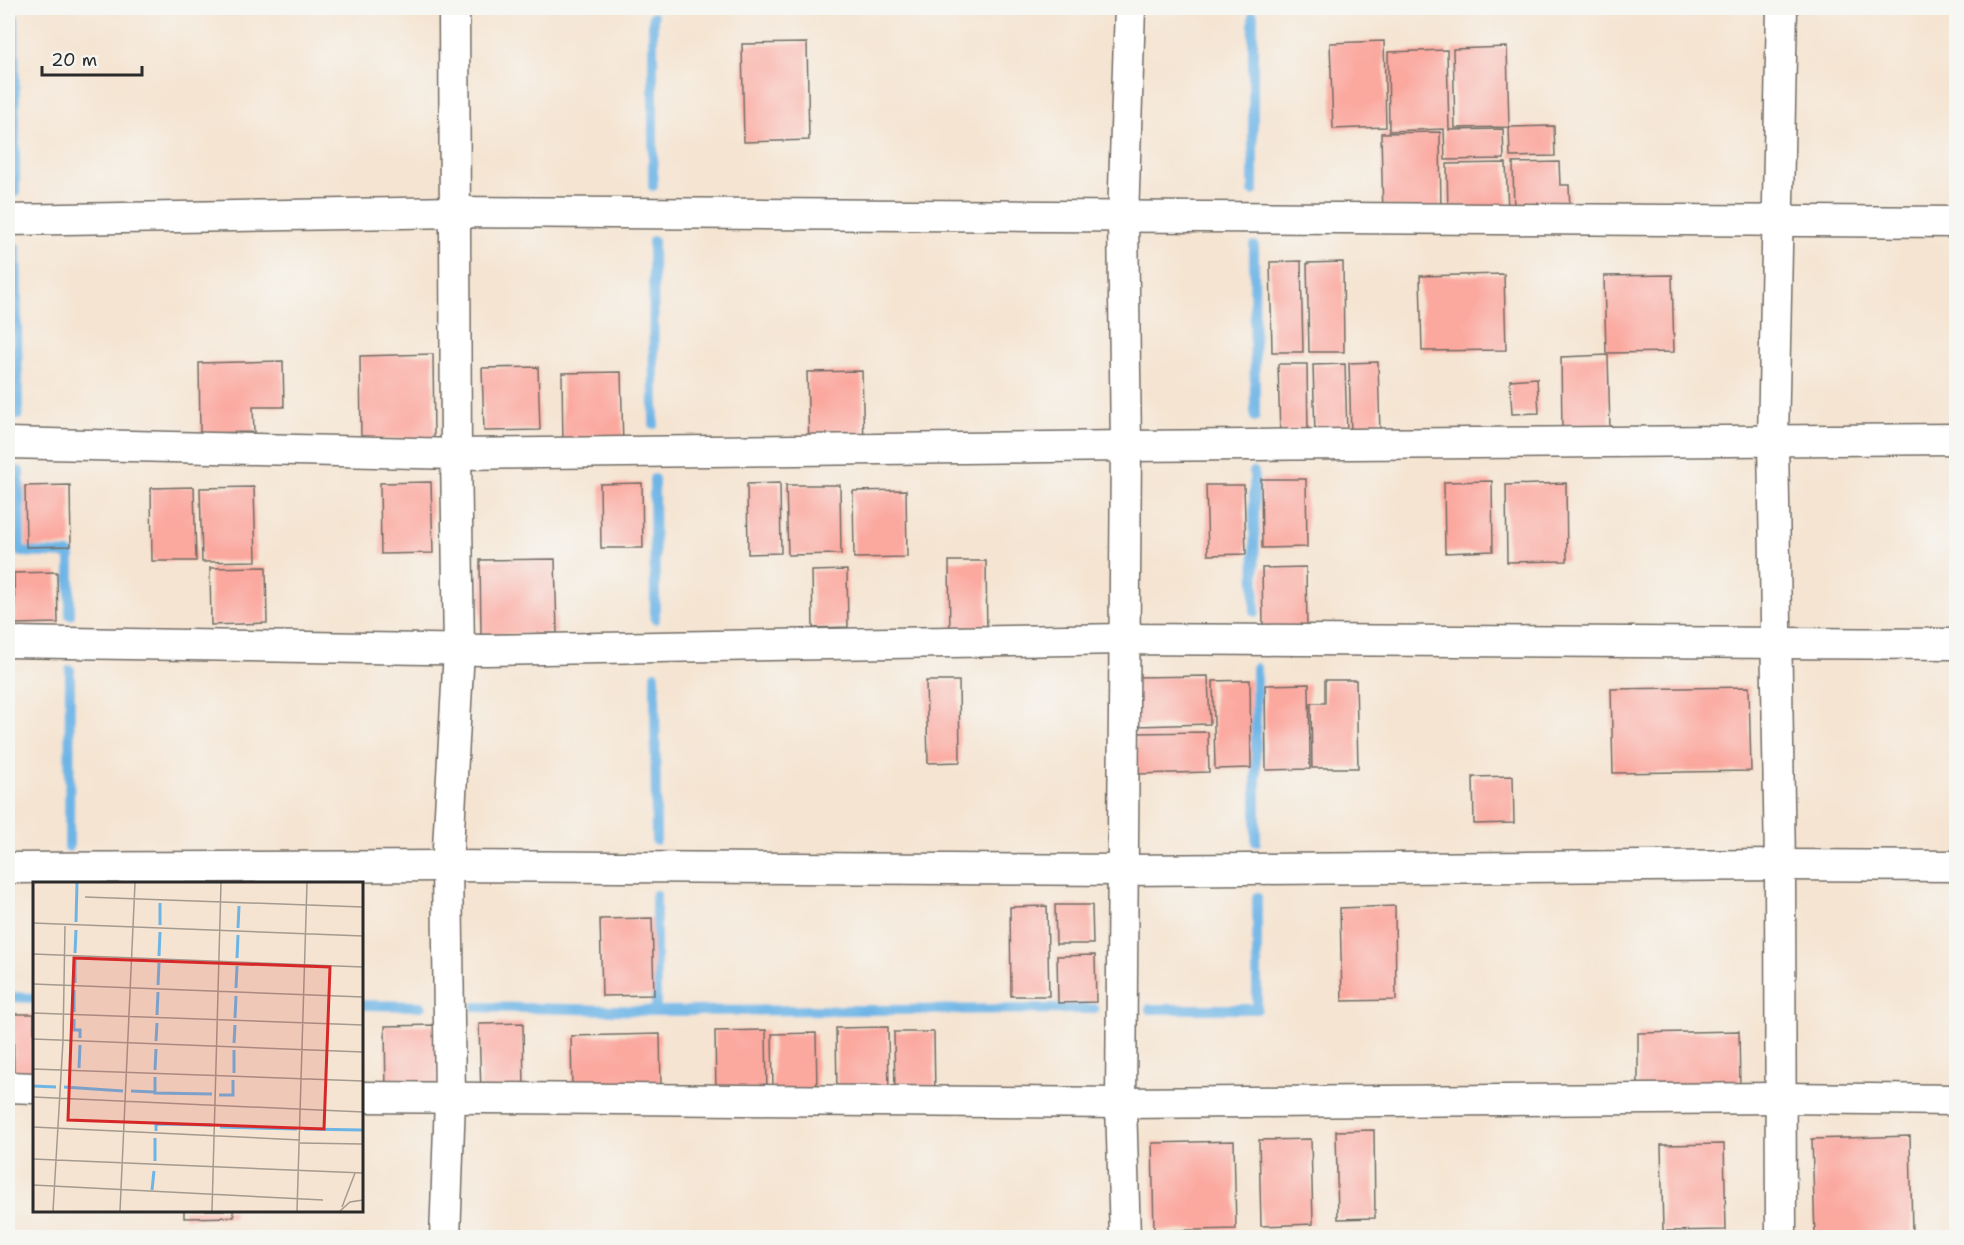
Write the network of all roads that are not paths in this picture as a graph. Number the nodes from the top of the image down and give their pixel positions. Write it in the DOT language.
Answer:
graph roads {
  1 [pos="454,8"];
  2 [pos="1130,8"];
  3 [pos="1782,8"];
  4 [pos="456,212"];
  5 [pos="1123,218"];
  6 [pos="8,220"];
  7 [pos="1777,222"];
  8 [pos="1956,222"];
  9 [pos="1956,439"];
  10 [pos="1773,440"];
  11 [pos="8,443"];
  12 [pos="1126,446"];
  13 [pos="456,454"];
  14 [pos="1124,639"];
  15 [pos="8,642"];
  16 [pos="1778,643"];
  17 [pos="1956,644"];
  18 [pos="459,650"];
  19 [pos="447,866"];
  20 [pos="1780,866"];
  21 [pos="1956,866"];
  22 [pos="8,868"];
  23 [pos="1123,870"];
  24 [pos="8,1087"];
  25 [pos="33,1088"];
  26 [pos="363,1097"];
  27 [pos="1780,1098"];
  28 [pos="450,1099"];
  29 [pos="1956,1100"];
  30 [pos="1121,1103"];
  31 [pos="445,1238"];
  32 [pos="1125,1238"];
  33 [pos="1781,1238"];
  1 -- 4 [label="street"];
  2 -- 5 [label="street"];
  3 -- 7 [label="street"];
  4 -- 5 [label="street"];
  4 -- 6 [label="street"];
  4 -- 13 [label="street"];
  5 -- 7 [label="street"];
  5 -- 12 [label="street"];
  7 -- 8 [label="street"];
  7 -- 10 [label="street"];
  9 -- 10 [label="street"];
  10 -- 12 [label="street"];
  10 -- 16 [label="street"];
  11 -- 13 [label="street"];
  12 -- 13 [label="street"];
  12 -- 14 [label="street"];
  13 -- 18 [label="street"];
  14 -- 16 [label="street"];
  14 -- 18 [label="street"];
  14 -- 23 [label="street"];
  15 -- 18 [label="street"];
  16 -- 17 [label="street"];
  16 -- 20 [label="street"];
  18 -- 19 [label="street"];
  19 -- 22 [label="street"];
  19 -- 23 [label="street"];
  19 -- 28 [label="street"];
  20 -- 21 [label="street"];
  20 -- 23 [label="street"];
  20 -- 27 [label="street"];
  23 -- 30 [label="street"];
  24 -- 25 [label="street"];
  26 -- 28 [label="street"];
  27 -- 29 [label="street"];
  27 -- 30 [label="street"];
  27 -- 33 [label="street"];
  28 -- 30 [label="street"];
  28 -- 31 [label="street"];
  30 -- 32 [label="street"];
}
